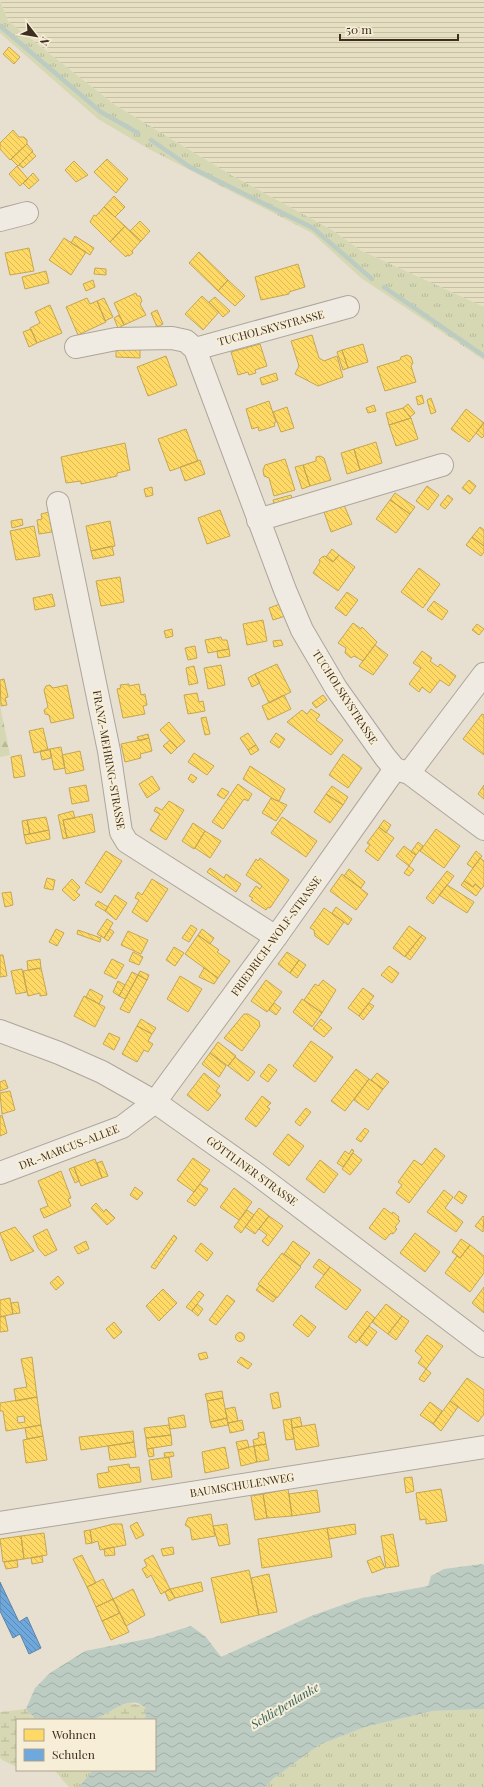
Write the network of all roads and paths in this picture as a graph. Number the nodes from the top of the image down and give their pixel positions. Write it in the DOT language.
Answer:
graph roads {
  1 [pos="27,213"];
  2 [pos="0,220"];
  3 [pos="348,307"];
  4 [pos="76,348"];
  5 [pos="195,349"];
  6 [pos="442,465"];
  7 [pos="58,503"];
  8 [pos="258,520"];
  9 [pos="484,674"];
  10 [pos="402,771"];
  11 [pos="484,829"];
  12 [pos="276,937"];
  13 [pos="0,1030"];
  14 [pos="155,1102"];
  15 [pos="0,1173"];
  16 [pos="484,1346"];
  17 [pos="484,1447"];
  18 [pos="0,1523"];
  1 -- 2 [label="street"];
  3 -- 5 [label="street, TUCHOLSKYSTRASSE"];
  4 -- 5 [label="street"];
  5 -- 8 [label="street, TUCHOLSKYSTRASSE"];
  6 -- 8 [label="street"];
  7 -- 12 [label="street, FRANZ-MEHRING-STRASSE"];
  8 -- 10 [label="street, TUCHOLSKYSTRASSE"];
  9 -- 10 [label="street"];
  10 -- 11 [label="street, TUCHOLSKYSTRASSE"];
  10 -- 12 [label="street, FRIEDRICH-WOLF-STRASSE"];
  12 -- 14 [label="street, FRIEDRICH-WOLF-STRASSE"];
  13 -- 14 [label="street, GÖTTLINER STRASSE"];
  14 -- 15 [label="street, DR.-MARCUS-ALLEE"];
  14 -- 16 [label="street, GÖTTLINER STRASSE"];
  17 -- 18 [label="street, BAUMSCHULENWEG"];
}
